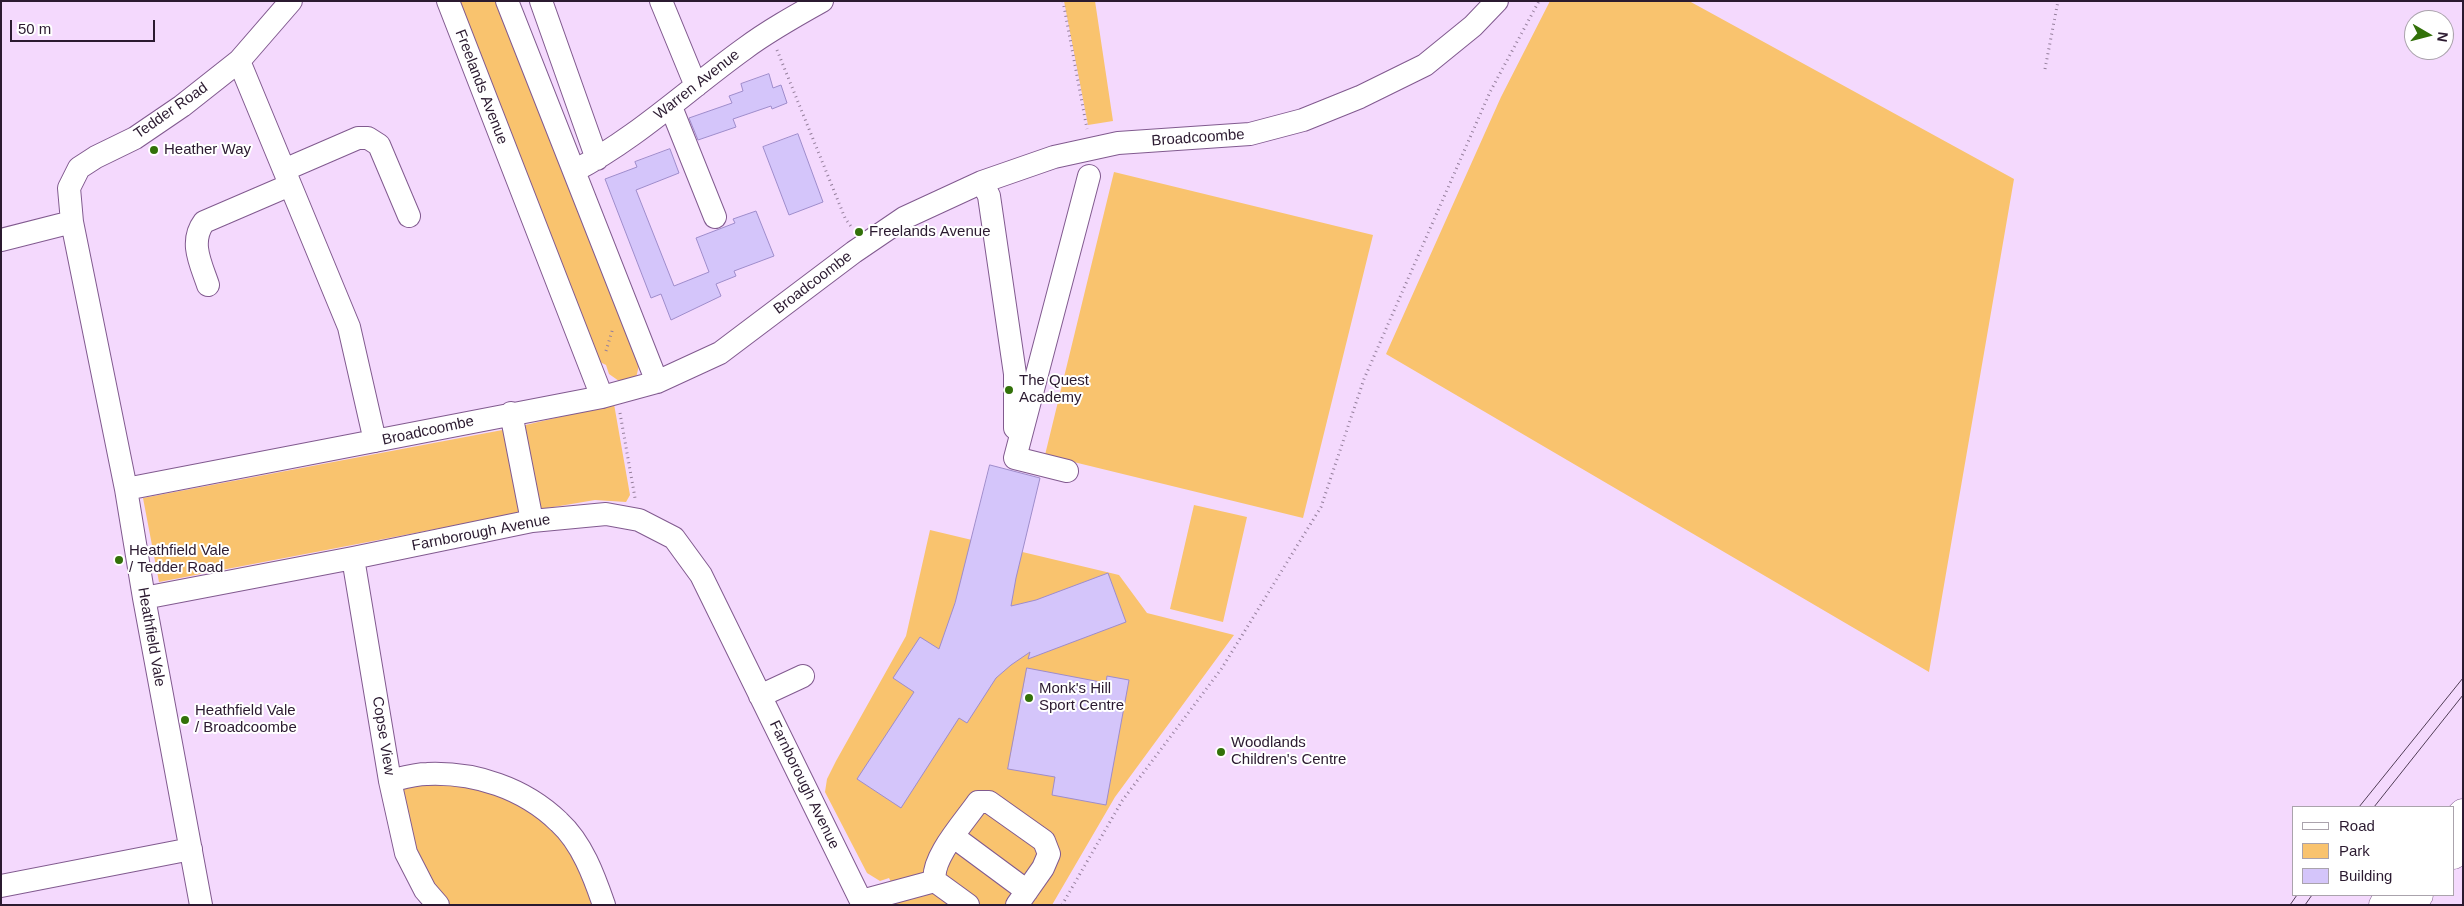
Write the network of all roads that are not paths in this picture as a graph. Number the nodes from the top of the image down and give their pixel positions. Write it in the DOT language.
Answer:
graph roads {
  1 [pos="291,1"];
  2 [pos="448,1"];
  3 [pos="507,1"];
  4 [pos="542,1"];
  5 [pos="661,1"];
  6 [pos="822,1"];
  7 [pos="1497,1"];
  8 [pos="239,61"];
  9 [pos="696,86"];
  10 [pos="671,107"];
  11 [pos="597,159"];
  12 [pos="574,171"];
  13 [pos="1089,176"];
  14 [pos="287,177"];
  15 [pos="982,182"];
  16 [pos="409,216"];
  17 [pos="715,217"];
  18 [pos="72,222"];
  19 [pos="1,240"];
  20 [pos="208,285"];
  21 [pos="657,382"];
  22 [pos="605,391"];
  23 [pos="511,413"];
  24 [pos="375,441"];
  25 [pos="1015,458"];
  26 [pos="1067,471"];
  27 [pos="126,489"];
  28 [pos="532,521"];
  29 [pos="353,558"];
  30 [pos="144,598"];
  31 [pos="803,676"];
  32 [pos="760,696"];
  33 [pos="390,781"];
  34 [pos="2463,813"];
  35 [pos="2454,822"];
  36 [pos="954,837"];
  37 [pos="2463,844"];
  38 [pos="191,849"];
  39 [pos="2454,854"];
  40 [pos="935,881"];
  41 [pos="1,886"];
  42 [pos="1022,898"];
  43 [pos="862,903"];
  44 [pos="202,905"];
  45 [pos="438,905"];
  46 [pos="604,905"];
  47 [pos="968,905"];
  1 -- 8 [label="street, Tedder Road"];
  2 -- 22 [label="street, Freelands Avenue"];
  3 -- 12 [label="street"];
  4 -- 11 [label="street"];
  5 -- 9 [label="street"];
  6 -- 9 [label="street, Warren Avenue"];
  7 -- 15 [label="street, Broadcoombe"];
  8 -- 14 [label="street"];
  8 -- 18 [label="street, Tedder Road"];
  9 -- 10 [label="street, Warren Avenue"];
  10 -- 11 [label="street, Warren Avenue"];
  10 -- 17 [label="street"];
  11 -- 12 [label="street, Warren Avenue"];
  12 -- 21 [label="street"];
  13 -- 25 [label="street"];
  14 -- 16 [label="street"];
  14 -- 20 [label="street"];
  14 -- 24 [label="street"];
  15 -- 21 [label="street, Broadcoombe"];
  15 -- 25 [label="street"];
  18 -- 19 [label="street"];
  18 -- 27 [label="street, Heathfield Vale"];
  21 -- 22 [label="street, Broadcoombe"];
  22 -- 23 [label="street, Broadcoombe"];
  23 -- 24 [label="street, Broadcoombe"];
  23 -- 28 [label="street"];
  24 -- 27 [label="street, Broadcoombe"];
  25 -- 26 [label="street"];
  27 -- 30 [label="street, Heathfield Vale"];
  28 -- 29 [label="street, Farnborough Avenue"];
  28 -- 32 [label="street, Farnborough Avenue"];
  29 -- 30 [label="street, Farnborough Avenue"];
  29 -- 33 [label="street, Copse View"];
  30 -- 38 [label="street, Heathfield Vale"];
  31 -- 32 [label="street"];
  32 -- 43 [label="street, Farnborough Avenue"];
  33 -- 45 [label="street, Copse View"];
  33 -- 46 [label="street"];
  34 -- 35 [label="main road"];
  36 -- 40 [label="street"];
  36 -- 42 [label="street"];
  36 -- 42 [label="street"];
  37 -- 39 [label="main road"];
  38 -- 41 [label="street"];
  38 -- 44 [label="street, Heathfield Vale"];
  40 -- 43 [label="street"];
  40 -- 47 [label="street"];
}
